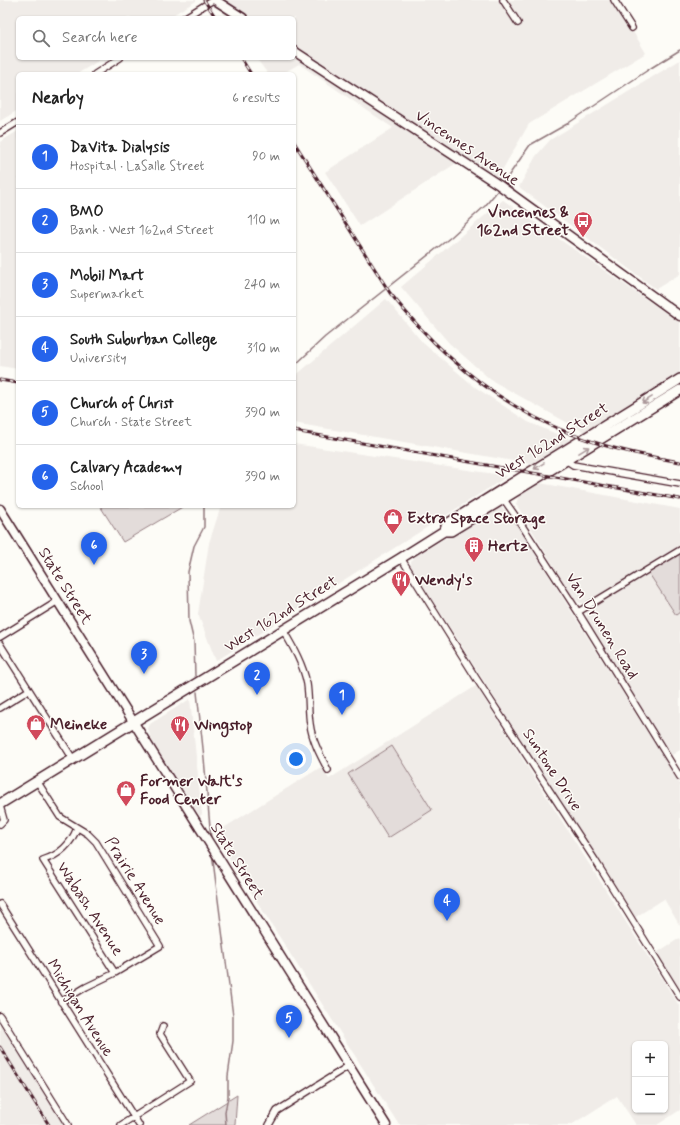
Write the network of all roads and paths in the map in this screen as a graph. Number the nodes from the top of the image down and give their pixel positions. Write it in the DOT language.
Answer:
graph roads {
  1 [pos="214,0"];
  2 [pos="503,0"];
  3 [pos="614,0"];
  4 [pos="187,16"];
  5 [pos="240,16"];
  6 [pos="518,23"];
  7 [pos="632,28"];
  8 [pos="296,53"];
  9 [pos="117,60"];
  10 [pos="98,72"];
  11 [pos="16,123"];
  12 [pos="0,133"];
  13 [pos="680,316"];
  14 [pos="680,379"];
  15 [pos="680,390"];
  16 [pos="561,452"];
  17 [pos="567,461"];
  18 [pos="680,484"];
  19 [pos="501,496"];
  20 [pos="0,510"];
  21 [pos="680,550"];
  22 [pos="401,558"];
  23 [pos="58,601"];
  24 [pos="578,612"];
  25 [pos="283,630"];
  26 [pos="0,637"];
  27 [pos="0,644"];
  28 [pos="29,690"];
  29 [pos="0,708"];
  30 [pos="134,722"];
  31 [pos="73,759"];
  32 [pos="328,770"];
  33 [pos="680,776"];
  34 [pos="37,781"];
  35 [pos="0,805"];
  36 [pos="0,824"];
  37 [pos="77,828"];
  38 [pos="0,904"];
  39 [pos="115,973"];
  40 [pos="680,997"];
  41 [pos="61,1002"];
  42 [pos="0,1016"];
  43 [pos="163,1026"];
  44 [pos="350,1065"];
  45 [pos="133,1117"];
  46 [pos="68,1125"];
  47 [pos="121,1125"];
  48 [pos="139,1125"];
  49 [pos="268,1125"];
  50 [pos="386,1125"];
  1 -- 4 [label="street"];
  1 -- 5 [label="street"];
  2 -- 6 [label="street"];
  3 -- 7 [label="street"];
  8 -- 13 [label="street, Vincennes Avenue"];
  9 -- 10 [label="street"];
  11 -- 12 [label="street"];
  14 -- 16 [label="main road, West 162nd Street, one-way"];
  17 -- 15 [label="main road, West 162nd Street, one-way"];
  16 -- 17 [label="main road"];
  16 -- 19 [label="main road, West 162nd Street, one-way"];
  17 -- 18 [label="street"];
  17 -- 19 [label="main road, West 162nd Street"];
  19 -- 22 [label="main road, West 162nd Street"];
  19 -- 24 [label="street, Van Drunen Road"];
  20 -- 23 [label="street, State Street"];
  21 -- 24 [label="street"];
  22 -- 25 [label="main road, West 162nd Street"];
  22 -- 40 [label="street, Suntone Drive"];
  23 -- 26 [label="street"];
  23 -- 30 [label="street, State Street"];
  24 -- 33 [label="street, Van Drunen Road"];
  25 -- 30 [label="main road, West 162nd Street"];
  25 -- 32 [label="street"];
  27 -- 28 [label="street"];
  28 -- 29 [label="street"];
  28 -- 31 [label="street"];
  30 -- 31 [label="main road, West 162nd Street"];
  30 -- 44 [label="street, State Street"];
  31 -- 34 [label="main road, West 162nd Street"];
  34 -- 35 [label="main road, West 162nd Street"];
  34 -- 37 [label="street, Prairie Avenue"];
  35 -- 36 [label="street"];
  37 -- 39 [label="street, Wabash Avenue"];
  37 -- 39 [label="street, Prairie Avenue"];
  38 -- 41 [label="street, Michigan Avenue"];
  39 -- 41 [label="street"];
  41 -- 45 [label="street, Michigan Avenue"];
  42 -- 46 [label="street"];
  43 -- 45 [label="street"];
  44 -- 49 [label="street"];
  44 -- 50 [label="street, State Street"];
  45 -- 47 [label="street"];
  45 -- 48 [label="street, Michigan Avenue"];
}
